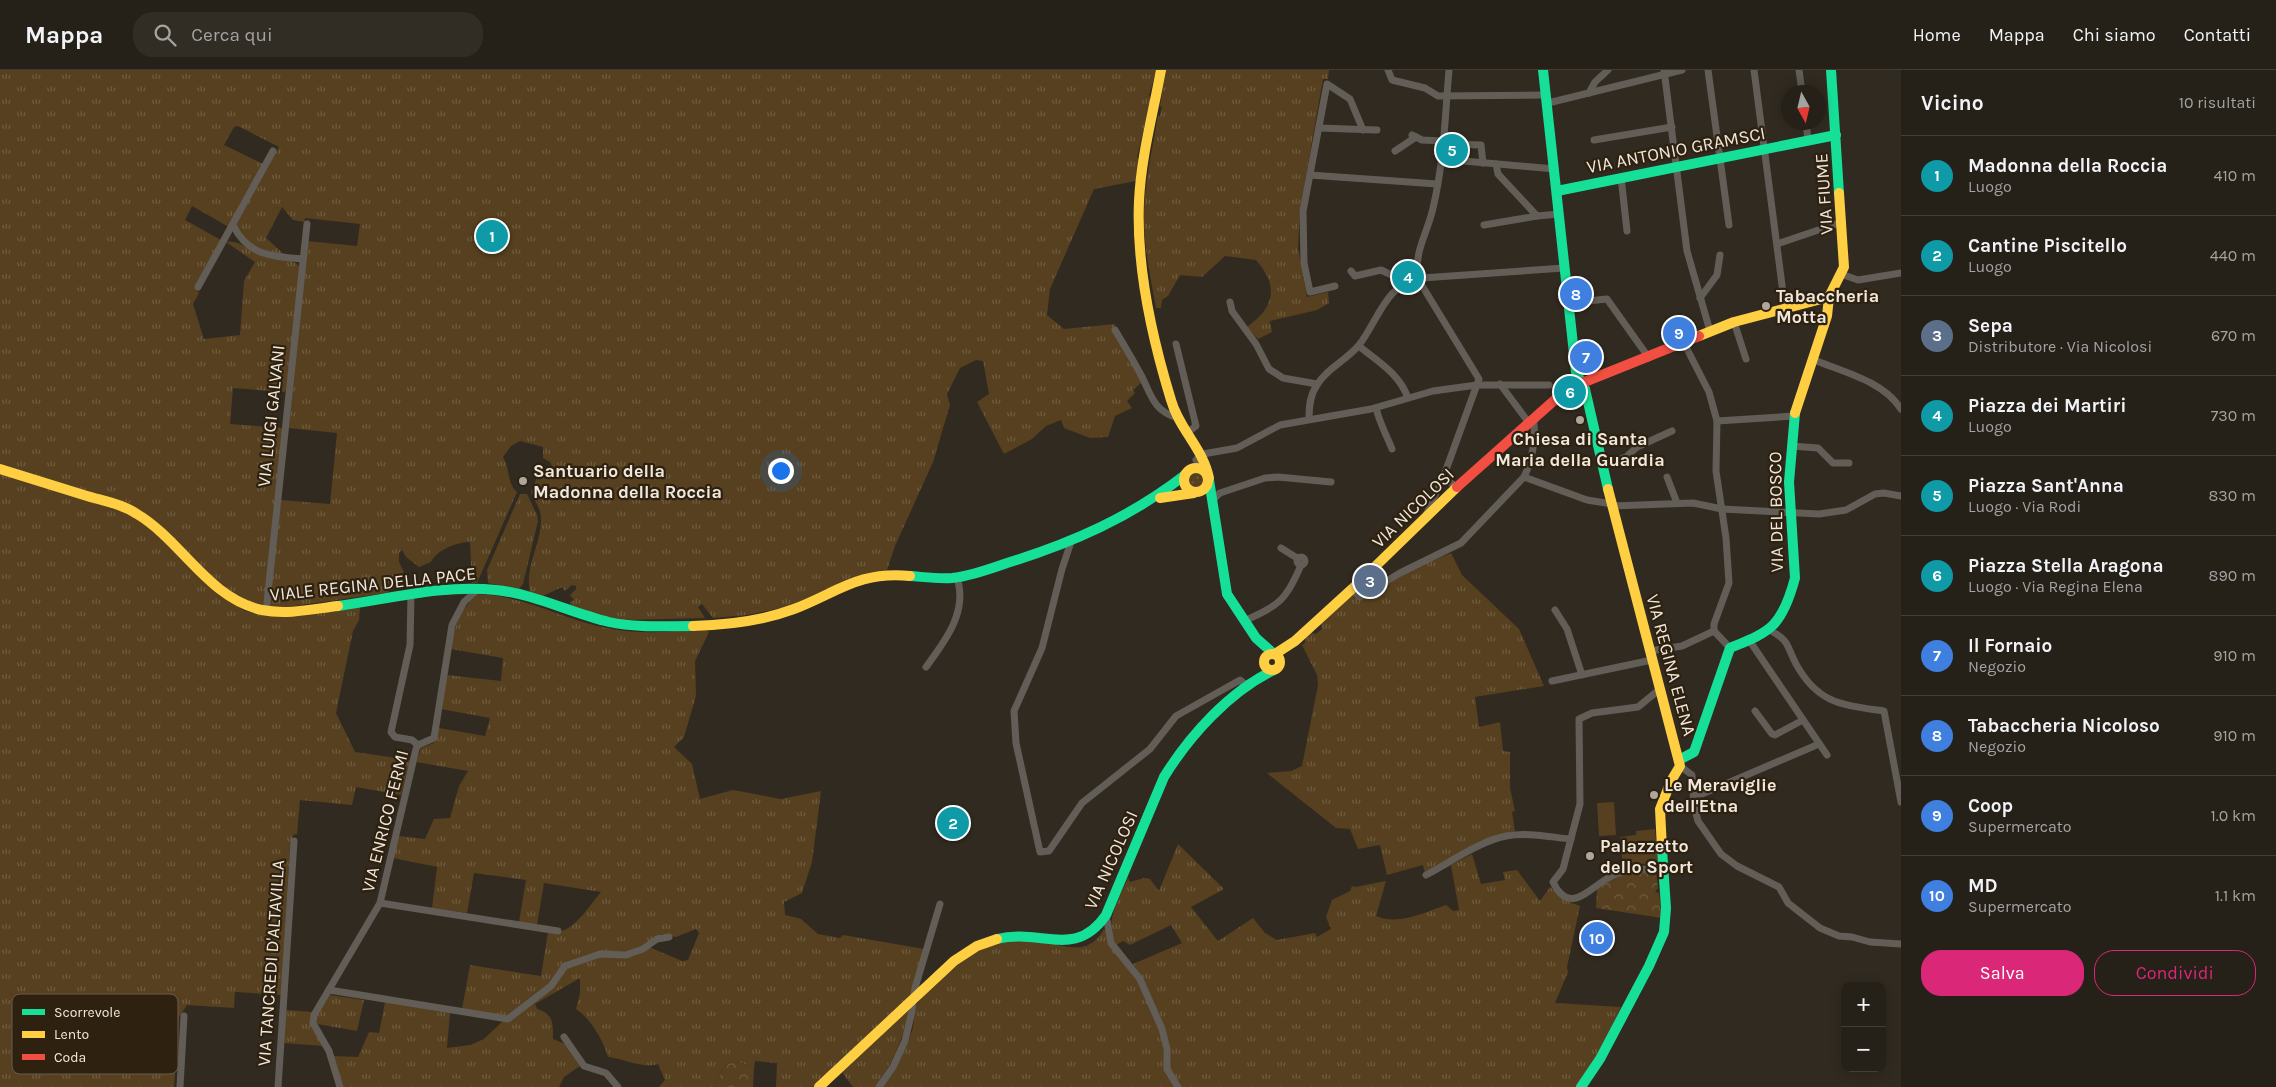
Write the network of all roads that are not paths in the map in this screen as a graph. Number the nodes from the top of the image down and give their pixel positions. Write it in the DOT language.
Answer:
graph roads {
  1 [pos="1162,70"];
  2 [pos="1388,70"];
  3 [pos="1449,70"];
  4 [pos="1543,70"];
  5 [pos="1608,70"];
  6 [pos="1682,70"];
  7 [pos="1708,70"];
  8 [pos="1754,70"];
  9 [pos="1799,70"];
  10 [pos="1831,70"];
  11 [pos="1664,72"];
  12 [pos="1801,85"];
  13 [pos="1589,93"];
  14 [pos="1446,97"];
  15 [pos="1547,99"];
  16 [pos="1672,127"];
  17 [pos="1319,128"];
  18 [pos="1364,130"];
  19 [pos="1377,130"];
  20 [pos="1807,130"];
  21 [pos="1836,135"];
  22 [pos="1594,140"];
  23 [pos="1808,140"];
  24 [pos="1442,143"];
  25 [pos="1765,149"];
  26 [pos="273,151"];
  27 [pos="1395,151"];
  28 [pos="1720,157"];
  29 [pos="1441,159"];
  30 [pos="1483,163"];
  31 [pos="1496,164"];
  32 [pos="1677,166"];
  33 [pos="1555,169"];
  34 [pos="1310,175"];
  35 [pos="1620,177"];
  36 [pos="1437,184"];
  37 [pos="1556,189"];
  38 [pos="1559,214"];
  39 [pos="1537,216"];
  40 [pos="1842,222"];
  41 [pos="307,224"];
  42 [pos="233,225"];
  43 [pos="1484,225"];
  44 [pos="1729,225"];
  45 [pos="1627,231"];
  46 [pos="225,239"];
  47 [pos="241,241"];
  48 [pos="1777,244"];
  49 [pos="1720,255"];
  50 [pos="1844,255"];
  51 [pos="303,259"];
  52 [pos="1416,262"];
  53 [pos="1564,268"];
  54 [pos="1351,271"];
  55 [pos="1901,273"];
  56 [pos="1841,274"];
  57 [pos="1400,278"];
  58 [pos="1420,280"];
  59 [pos="1336,286"];
  60 [pos="198,287"];
  61 [pos="1393,293"];
  62 [pos="1829,297"];
  63 [pos="1700,298"];
  64 [pos="1230,302"];
  65 [pos="1568,303"];
  66 [pos="1785,308"];
  67 [pos="1734,322"];
  68 [pos="1115,330"];
  69 [pos="1710,331"];
  70 [pos="1684,343"];
  71 [pos="1176,344"];
  72 [pos="1359,346"];
  73 [pos="1649,358"];
  74 [pos="1746,359"];
  75 [pos="1814,360"];
  76 [pos="1576,372"];
  77 [pos="1586,383"];
  78 [pos="1317,384"];
  79 [pos="1477,384"];
  80 [pos="1500,384"];
  81 [pos="1550,385"];
  82 [pos="1567,389"];
  83 [pos="1408,398"];
  84 [pos="1376,408"];
  85 [pos="1901,409"];
  86 [pos="1794,416"];
  87 [pos="1178,418"];
  88 [pos="1309,418"];
  89 [pos="1531,421"];
  90 [pos="1717,421"];
  91 [pos="1672,431"];
  92 [pos="1188,434"];
  93 [pos="1791,446"];
  94 [pos="1392,449"];
  95 [pos="1199,457"];
  96 [pos="1849,463"];
  97 [pos="1602,464"];
  98 [pos="0,469"];
  99 [pos="1187,472"];
  100 [pos="1524,477"];
  101 [pos="1443,478"];
  102 [pos="1668,478"];
  103 [pos="1209,480"];
  104 [pos="1331,482"];
  105 [pos="1457,487"];
  106 [pos="1230,489"];
  107 [pos="1438,490"];
  108 [pos="1196,493"];
  109 [pos="1901,496"];
  110 [pos="1152,500"];
  111 [pos="1444,500"];
  112 [pos="1676,503"];
  113 [pos="1212,505"];
  114 [pos="1612,505"];
  115 [pos="1722,509"];
  116 [pos="1792,513"];
  117 [pos="1424,519"];
  118 [pos="1071,542"];
  119 [pos="1281,548"];
  120 [pos="957,578"];
  121 [pos="478,589"];
  122 [pos="1352,589"];
  123 [pos="411,596"];
  124 [pos="1555,610"];
  125 [pos="266,612"];
  126 [pos="1244,621"];
  127 [pos="1768,629"];
  128 [pos="1714,631"];
  129 [pos="1256,638"];
  130 [pos="1749,640"];
  131 [pos="1730,648"];
  132 [pos="1651,656"];
  133 [pos="1276,660"];
  134 [pos="1264,661"];
  135 [pos="926,667"];
  136 [pos="1582,675"];
  137 [pos="1552,681"];
  138 [pos="1249,684"];
  139 [pos="1660,688"];
  140 [pos="1755,711"];
  141 [pos="1803,720"];
  142 [pos="1819,744"];
  143 [pos="418,745"];
  144 [pos="1827,755"];
  145 [pos="1680,763"];
  146 [pos="1694,794"];
  147 [pos="1901,802"];
  148 [pos="1571,839"];
  149 [pos="294,841"];
  150 [pos="1663,868"];
  151 [pos="1426,876"];
  152 [pos="380,903"];
  153 [pos="940,904"];
  154 [pos="1106,915"];
  155 [pos="558,931"];
  156 [pos="669,937"];
  157 [pos="1901,944"];
  158 [pos="329,990"];
  159 [pos="914,998"];
  160 [pos="184,1016"];
  161 [pos="564,1037"];
  162 [pos="180,1087"];
  163 [pos="278,1087"];
  164 [pos="340,1087"];
  165 [pos="618,1087"];
  166 [pos="819,1087"];
  167 [pos="879,1087"];
  168 [pos="1178,1087"];
  169 [pos="1581,1087"];
  1 -- 87 [label="street"];
  2 -- 14 [label="street"];
  3 -- 14 [label="street"];
  4 -- 15 [label="street"];
  5 -- 13 [label="street"];
  6 -- 11 [label="street"];
  7 -- 28 [label="street"];
  8 -- 25 [label="street"];
  9 -- 12 [label="street"];
  10 -- 21 [label="street, VIA FIUME"];
  11 -- 13 [label="street"];
  11 -- 16 [label="street"];
  13 -- 15 [label="street"];
  14 -- 15 [label="street"];
  14 -- 24 [label="street"];
  15 -- 33 [label="street"];
  16 -- 22 [label="street"];
  16 -- 32 [label="street"];
  17 -- 18 [label="street"];
  17 -- 18 [label="street"];
  17 -- 34 [label="street"];
  18 -- 19 [label="street"];
  20 -- 23 [label="street"];
  21 -- 23 [label="street, VIA ANTONIO GRAMSCI"];
  21 -- 40 [label="street, VIA FIUME"];
  23 -- 25 [label="street, VIA ANTONIO GRAMSCI"];
  24 -- 27 [label="street"];
  24 -- 29 [label="street"];
  24 -- 30 [label="street"];
  25 -- 28 [label="street, VIA ANTONIO GRAMSCI"];
  25 -- 48 [label="street"];
  26 -- 42 [label="street"];
  28 -- 32 [label="street, VIA ANTONIO GRAMSCI"];
  28 -- 44 [label="street"];
  29 -- 30 [label="street"];
  29 -- 36 [label="street"];
  30 -- 31 [label="street"];
  31 -- 33 [label="street"];
  31 -- 39 [label="street"];
  32 -- 35 [label="street, VIA ANTONIO GRAMSCI"];
  32 -- 63 [label="street"];
  33 -- 37 [label="street"];
  34 -- 36 [label="street"];
  34 -- 59 [label="street"];
  35 -- 37 [label="street, VIA ANTONIO GRAMSCI"];
  35 -- 45 [label="street"];
  36 -- 52 [label="street"];
  37 -- 38 [label="street"];
  38 -- 39 [label="street"];
  38 -- 53 [label="street"];
  39 -- 43 [label="street"];
  40 -- 48 [label="street"];
  40 -- 50 [label="street, VIA FIUME"];
  41 -- 51 [label="street, VIA LUIGI GALVANI"];
  42 -- 46 [label="street"];
  42 -- 47 [label="street"];
  46 -- 47 [label="street"];
  46 -- 60 [label="street"];
  47 -- 51 [label="street"];
  48 -- 66 [label="street"];
  49 -- 63 [label="street"];
  50 -- 56 [label="street, VIA DEL BOSCO"];
  51 -- 125 [label="street, VIA LUIGI GALVANI"];
  52 -- 57 [label="street"];
  52 -- 58 [label="street"];
  53 -- 58 [label="street"];
  53 -- 65 [label="street"];
  54 -- 57 [label="street"];
  55 -- 56 [label="street"];
  56 -- 62 [label="street, VIA DEL BOSCO"];
  57 -- 61 [label="street"];
  58 -- 61 [label="street"];
  58 -- 79 [label="street"];
  61 -- 72 [label="street"];
  62 -- 66 [label="street"];
  62 -- 75 [label="street, VIA DEL BOSCO"];
  63 -- 69 [label="street"];
  64 -- 78 [label="street"];
  65 -- 73 [label="street"];
  65 -- 76 [label="street"];
  66 -- 67 [label="street"];
  67 -- 69 [label="street"];
  67 -- 74 [label="street"];
  68 -- 87 [label="street"];
  69 -- 70 [label="street"];
  70 -- 73 [label="street"];
  70 -- 90 [label="street"];
  71 -- 92 [label="street"];
  72 -- 78 [label="street"];
  72 -- 83 [label="street"];
  73 -- 77 [label="street"];
  75 -- 85 [label="street"];
  75 -- 86 [label="street, VIA DEL BOSCO"];
  76 -- 77 [label="street, VIA REGINA ELENA"];
  76 -- 82 [label="street"];
  77 -- 82 [label="street"];
  77 -- 97 [label="street, VIA REGINA ELENA"];
  78 -- 88 [label="street"];
  79 -- 80 [label="street"];
  79 -- 83 [label="street"];
  79 -- 101 [label="street"];
  80 -- 81 [label="street"];
  80 -- 89 [label="street"];
  82 -- 89 [label="street, VIA NICOLOSI"];
  83 -- 84 [label="street"];
  84 -- 88 [label="street"];
  84 -- 94 [label="street"];
  86 -- 90 [label="street"];
  86 -- 93 [label="street, VIA DEL BOSCO"];
  87 -- 92 [label="street"];
  88 -- 95 [label="street"];
  89 -- 100 [label="street"];
  89 -- 105 [label="street, VIA NICOLOSI"];
  90 -- 115 [label="street"];
  91 -- 97 [label="street"];
  92 -- 95 [label="street"];
  93 -- 96 [label="street"];
  93 -- 116 [label="street, VIA DEL BOSCO"];
  95 -- 99 [label="street"];
  95 -- 103 [label="street"];
  97 -- 114 [label="street, VIA REGINA ELENA"];
  98 -- 125 [label="street, VIALE REGINA DELLA PACE"];
  99 -- 103 [label="street"];
  99 -- 108 [label="street"];
  99 -- 110 [label="street"];
  100 -- 114 [label="street"];
  100 -- 122 [label="street"];
  101 -- 105 [label="street"];
  101 -- 107 [label="street"];
  102 -- 112 [label="street"];
  103 -- 106 [label="street"];
  103 -- 108 [label="street"];
  103 -- 113 [label="street"];
  104 -- 106 [label="street"];
  105 -- 111 [label="street, VIA NICOLOSI"];
  106 -- 113 [label="street"];
  107 -- 111 [label="street"];
  107 -- 117 [label="street"];
  108 -- 110 [label="street"];
  108 -- 113 [label="street"];
  109 -- 116 [label="street"];
  110 -- 118 [label="street, VIALE REGINA DELLA PACE"];
  111 -- 117 [label="street, VIA NICOLOSI"];
  112 -- 114 [label="street"];
  112 -- 115 [label="street"];
  113 -- 126 [label="street"];
  114 -- 132 [label="street, VIA REGINA ELENA"];
  115 -- 116 [label="street"];
  115 -- 128 [label="street"];
  116 -- 127 [label="street, VIA DEL BOSCO"];
  117 -- 122 [label="street, VIA NICOLOSI"];
  118 -- 120 [label="street, VIALE REGINA DELLA PACE"];
  118 -- 138 [label="street"];
  119 -- 126 [label="street"];
  120 -- 121 [label="street, VIALE REGINA DELLA PACE"];
  120 -- 135 [label="street"];
  121 -- 123 [label="street, VIALE REGINA DELLA PACE"];
  121 -- 143 [label="street, VIA ENRICO FERMI"];
  122 -- 133 [label="street, VIA NICOLOSI"];
  123 -- 125 [label="street, VIALE REGINA DELLA PACE"];
  123 -- 143 [label="street"];
  124 -- 136 [label="street"];
  126 -- 129 [label="street"];
  127 -- 130 [label="street, VIA DEL BOSCO"];
  127 -- 147 [label="street"];
  128 -- 131 [label="street"];
  128 -- 132 [label="street"];
  129 -- 133 [label="street"];
  129 -- 134 [label="street"];
  130 -- 131 [label="street, VIA DEL BOSCO"];
  130 -- 141 [label="street"];
  131 -- 145 [label="street"];
  132 -- 136 [label="street"];
  132 -- 139 [label="street, VIA REGINA ELENA"];
  133 -- 134 [label="street"];
  133 -- 138 [label="street"];
  134 -- 138 [label="street"];
  136 -- 137 [label="street"];
  138 -- 154 [label="street, VIA NICOLOSI"];
  139 -- 145 [label="street, VIA REGINA ELENA"];
  139 -- 148 [label="street"];
  140 -- 141 [label="street"];
  141 -- 142 [label="street"];
  142 -- 144 [label="street"];
  142 -- 146 [label="street"];
  143 -- 152 [label="street, VIA ENRICO FERMI"];
  145 -- 146 [label="street"];
  145 -- 150 [label="street"];
  146 -- 157 [label="street"];
  148 -- 150 [label="street"];
  148 -- 151 [label="street"];
  149 -- 163 [label="street, VIA TANCREDI D'ALTAVILLA"];
  150 -- 169 [label="street"];
  152 -- 155 [label="street"];
  152 -- 158 [label="street, VIA ENRICO FERMI"];
  153 -- 159 [label="street"];
  154 -- 159 [label="street, VIA NICOLOSI"];
  154 -- 168 [label="street"];
  156 -- 158 [label="street"];
  158 -- 164 [label="street, VIA ENRICO FERMI"];
  159 -- 166 [label="street, VIA NICOLOSI"];
  159 -- 167 [label="street"];
  160 -- 162 [label="street"];
  161 -- 165 [label="street"];
}
